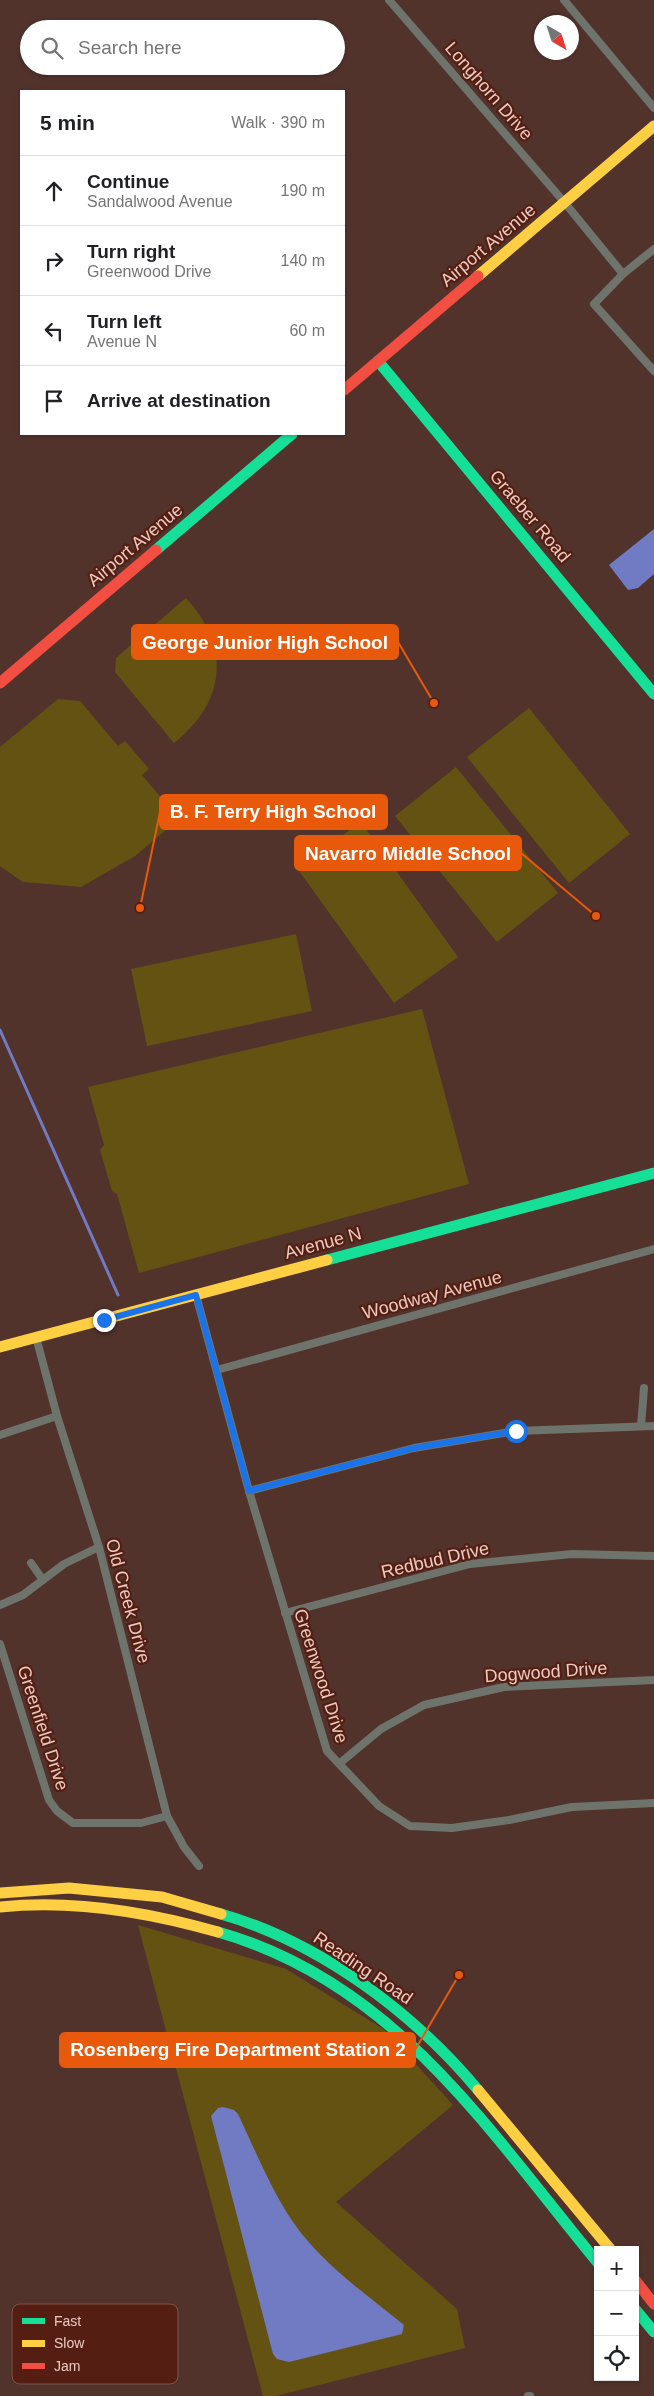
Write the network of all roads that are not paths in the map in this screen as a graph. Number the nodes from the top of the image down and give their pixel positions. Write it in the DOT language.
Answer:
graph roads {
  1 [pos="389,0"];
  2 [pos="564,0"];
  3 [pos="654,108"];
  4 [pos="654,126"];
  5 [pos="566,203"];
  6 [pos="654,249"];
  7 [pos="623,274"];
  8 [pos="378,361"];
  9 [pos="654,371"];
  10 [pos="345,389"];
  11 [pos="291,435"];
  12 [pos="0,683"];
  13 [pos="654,694"];
  14 [pos="654,1173"];
  15 [pos="654,1249"];
  16 [pos="196,1295"];
  17 [pos="36,1337"];
  18 [pos="0,1347"];
  19 [pos="218,1370"];
  20 [pos="644,1388"];
  21 [pos="57,1416"];
  22 [pos="641,1426"];
  23 [pos="654,1426"];
  24 [pos="0,1435"];
  25 [pos="249,1491"];
  26 [pos="99,1546"];
  27 [pos="654,1556"];
  28 [pos="31,1563"];
  29 [pos="43,1580"];
  30 [pos="0,1605"];
  31 [pos="285,1613"];
  32 [pos="0,1644"];
  33 [pos="654,1680"];
  34 [pos="340,1763"];
  35 [pos="654,1803"];
  36 [pos="167,1816"];
  37 [pos="199,1866"];
  38 [pos="0,1893"];
  39 [pos="0,1907"];
  40 [pos="494,2110"];
  41 [pos="481,2120"];
  42 [pos="592,2227"];
  43 [pos="578,2239"];
  44 [pos="608,2246"];
  45 [pos="594,2258"];
  46 [pos="639,2285"];
  47 [pos="654,2304"];
  48 [pos="639,2314"];
  49 [pos="654,2332"];
  1 -- 5 [label="street, Longhorn Drive"];
  2 -- 3 [label="street"];
  4 -- 5 [label="street, Airport Avenue"];
  5 -- 7 [label="street, Longhorn Drive"];
  5 -- 8 [label="street, Airport Avenue"];
  6 -- 7 [label="street"];
  7 -- 9 [label="street"];
  8 -- 10 [label="street, Airport Avenue"];
  8 -- 13 [label="street, Graeber Road"];
  11 -- 12 [label="street, Airport Avenue"];
  14 -- 16 [label="street, Avenue N"];
  15 -- 19 [label="street, Woodway Avenue"];
  16 -- 17 [label="street, Avenue N"];
  16 -- 19 [label="street, Greenwood Drive"];
  17 -- 18 [label="street, Avenue N"];
  17 -- 21 [label="street, Old Creek Drive"];
  19 -- 25 [label="street, Greenwood Drive"];
  20 -- 22 [label="street"];
  21 -- 24 [label="street"];
  21 -- 26 [label="street, Old Creek Drive"];
  22 -- 23 [label="street"];
  22 -- 25 [label="street"];
  25 -- 31 [label="street, Greenwood Drive"];
  26 -- 29 [label="street"];
  26 -- 36 [label="street, Old Creek Drive"];
  27 -- 31 [label="street, Redbud Drive"];
  28 -- 29 [label="street"];
  29 -- 30 [label="street"];
  31 -- 34 [label="street, Greenwood Drive"];
  32 -- 36 [label="street, Greenfield Drive"];
  33 -- 34 [label="street, Dogwood Drive"];
  34 -- 35 [label="street, Greenwood Drive"];
  36 -- 37 [label="street, Old Creek Drive"];
  38 -- 40 [label="street, Reading Road"];
  39 -- 41 [label="street, Reading Road"];
  40 -- 41 [label="street"];
  40 -- 42 [label="street, Reading Road"];
  41 -- 43 [label="street, Reading Road"];
  42 -- 43 [label="street"];
  42 -- 44 [label="street, Reading Road"];
  43 -- 45 [label="street, Reading Road"];
  46 -- 47 [label="street"];
  48 -- 49 [label="street"];
}
